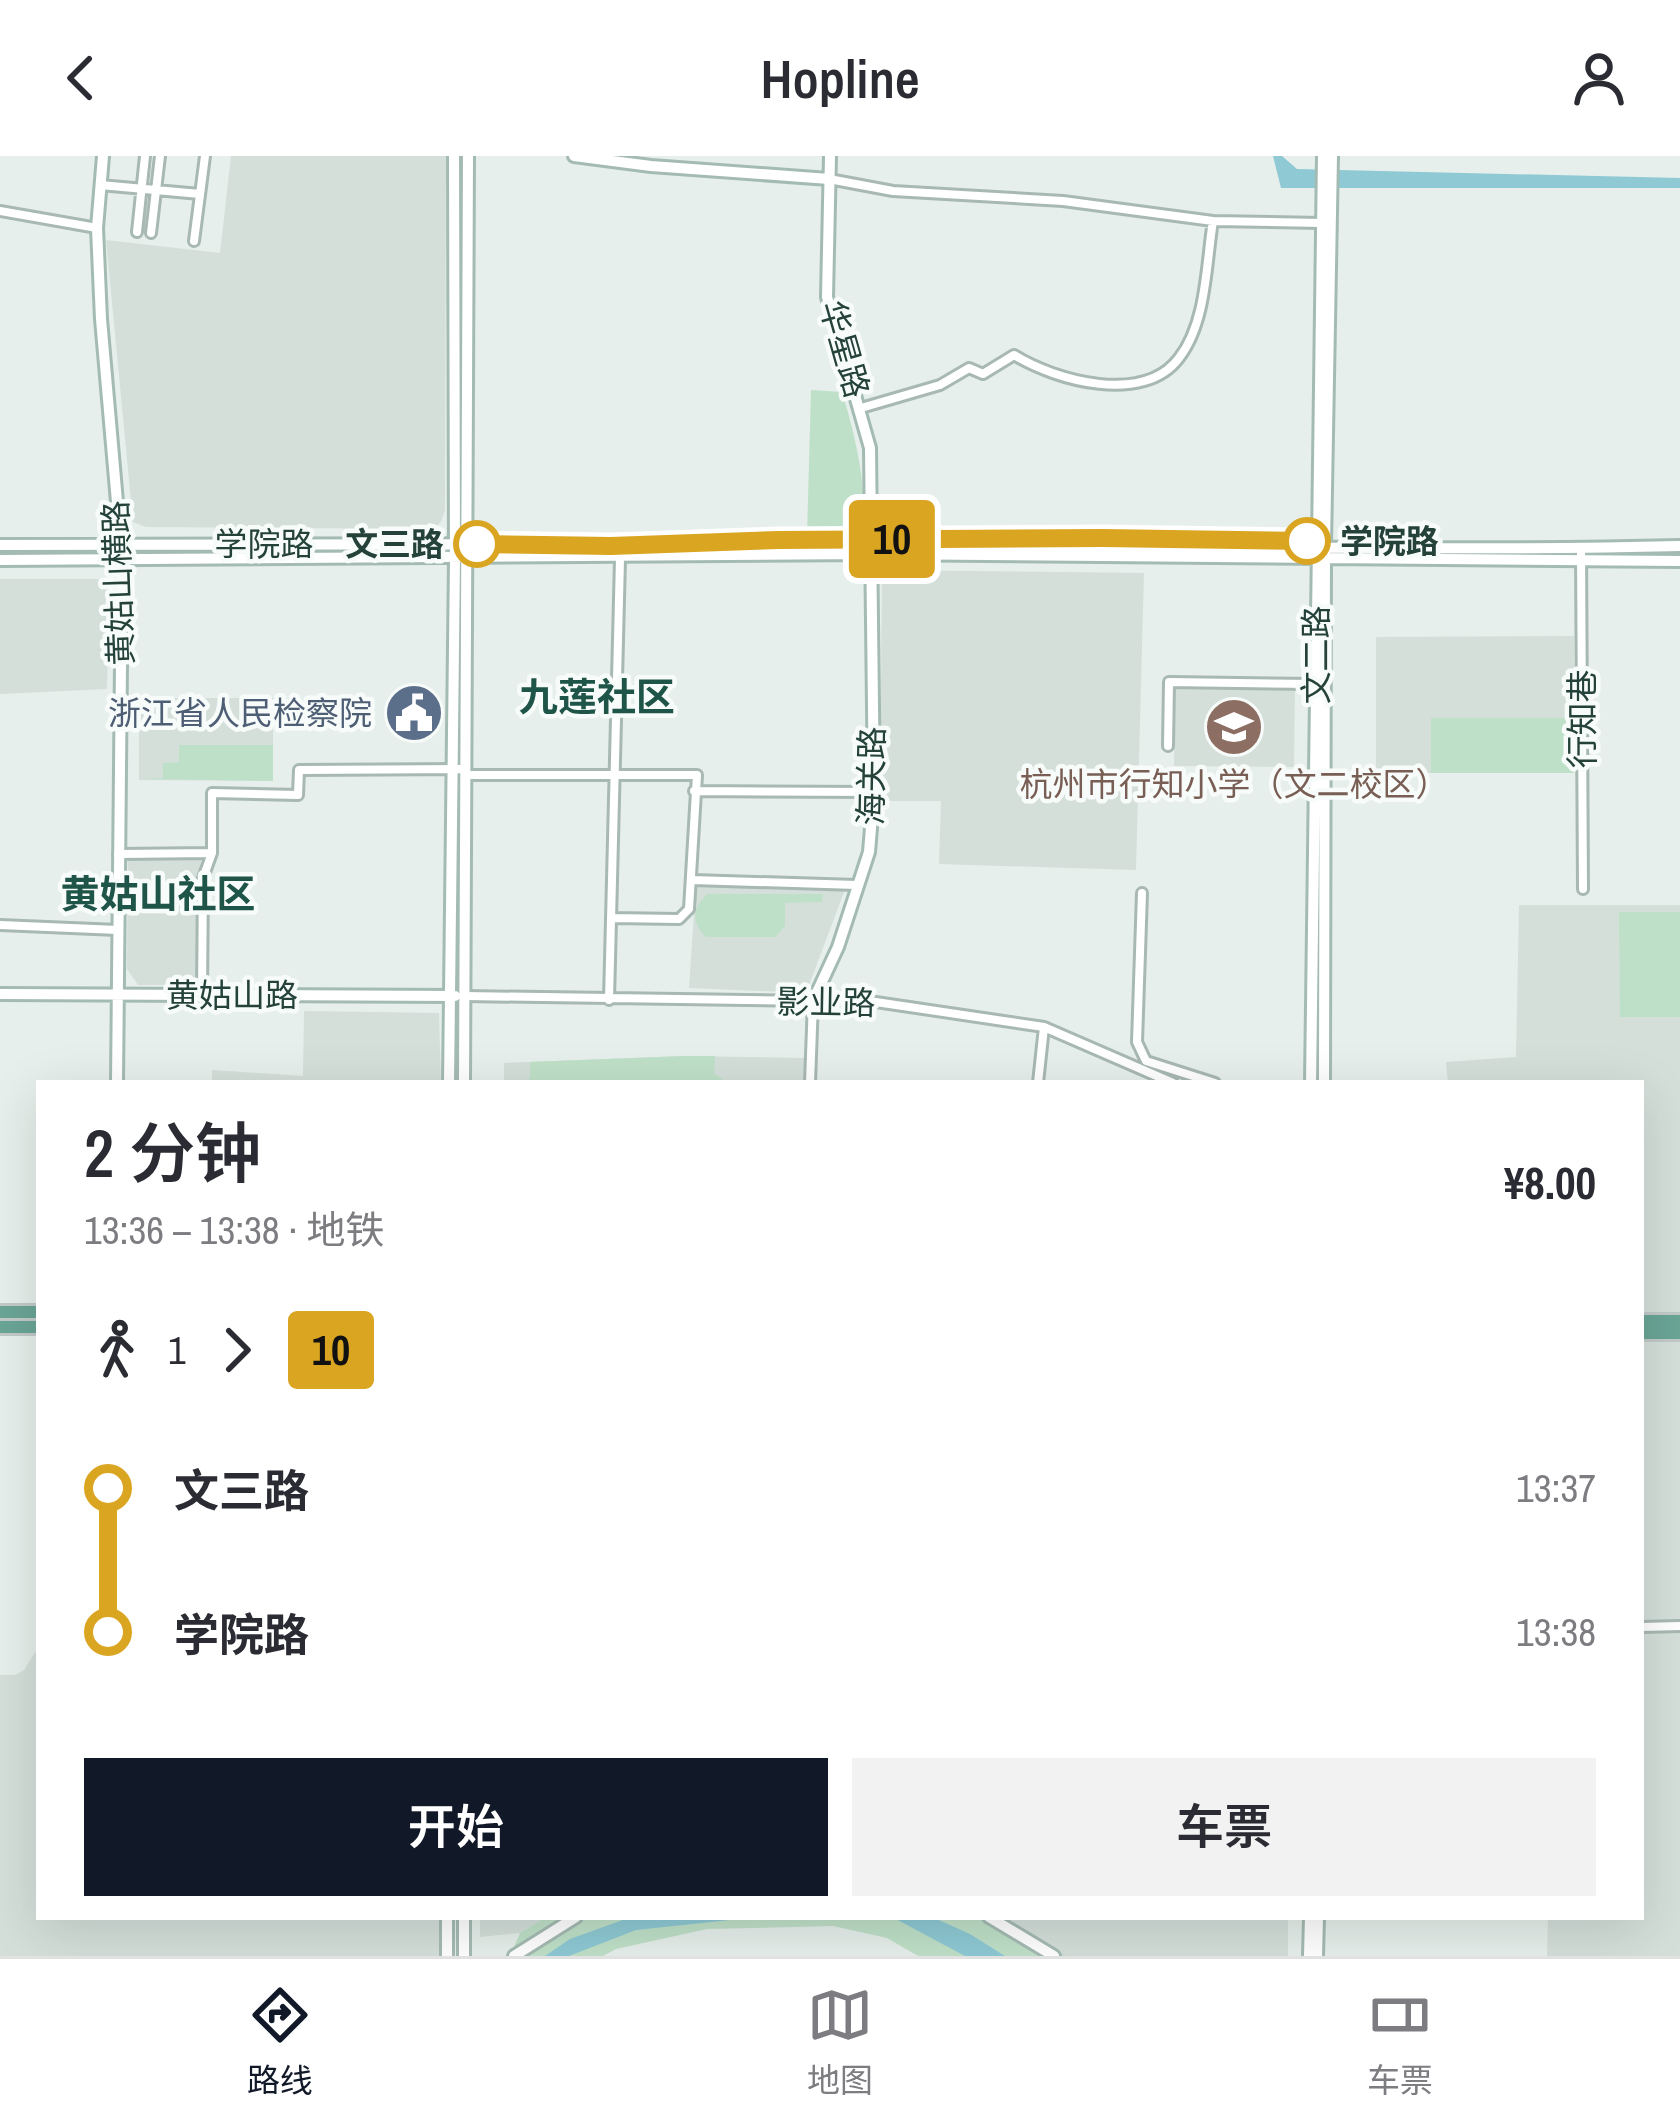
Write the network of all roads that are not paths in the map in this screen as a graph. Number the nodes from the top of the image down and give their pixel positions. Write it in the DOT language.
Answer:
graph roads {
  1 [pos="103,156"];
  2 [pos="145,156"];
  3 [pos="160,156"];
  4 [pos="205,156"];
  5 [pos="454,156"];
  6 [pos="468,156"];
  7 [pos="574,156"];
  8 [pos="830,156"];
  9 [pos="651,161"];
  10 [pos="1327,161"];
  11 [pos="829,179"];
  12 [pos="100,185"];
  13 [pos="141,190"];
  14 [pos="156,190"];
  15 [pos="1327,192"];
  16 [pos="200,194"];
  17 [pos="0,211"];
  18 [pos="1213,220"];
  19 [pos="1322,224"];
  20 [pos="97,228"];
  21 [pos="137,232"];
  22 [pos="151,233"];
  23 [pos="194,241"];
  24 [pos="861,408"];
  25 [pos="122,543"];
  26 [pos="0,545"];
  27 [pos="1680,546"];
  28 [pos="870,548"];
  29 [pos="461,552"];
  30 [pos="1321,552"];
  31 [pos="1581,555"];
  32 [pos="122,559"];
  33 [pos="620,559"];
  34 [pos="0,560"];
  35 [pos="1680,561"];
  36 [pos="1316,684"];
  37 [pos="1168,746"];
  38 [pos="461,771"];
  39 [pos="617,776"];
  40 [pos="694,791"];
  41 [pos="874,792"];
  42 [pos="212,853"];
  43 [pos="118,854"];
  44 [pos="692,880"];
  45 [pos="859,886"];
  46 [pos="1583,889"];
  47 [pos="1142,893"];
  48 [pos="611,918"];
  49 [pos="0,925"];
  50 [pos="118,930"];
  51 [pos="0,994"];
  52 [pos="118,994"];
  53 [pos="202,994"];
  54 [pos="448,995"];
  55 [pos="465,996"];
  56 [pos="609,1000"];
  57 [pos="813,1001"];
  58 [pos="1045,1027"];
  59 [pos="117,1080"];
  60 [pos="448,1080"];
  61 [pos="464,1080"];
  62 [pos="810,1080"];
  63 [pos="1038,1080"];
  64 [pos="1166,1080"];
  65 [pos="1206,1080"];
  66 [pos="1312,1080"];
  67 [pos="1324,1080"];
  68 [pos="0,1312"];
  69 [pos="36,1312"];
  70 [pos="1644,1321"];
  71 [pos="1680,1321"];
  72 [pos="0,1328"];
  73 [pos="36,1328"];
  74 [pos="1644,1333"];
  75 [pos="1680,1334"];
  76 [pos="1680,1626"];
  77 [pos="1644,1627"];
  78 [pos="447,1920"];
  79 [pos="464,1920"];
  80 [pos="571,1920"];
  81 [pos="994,1920"];
  82 [pos="1314,1920"];
  83 [pos="447,1956"];
  84 [pos="464,1956"];
  85 [pos="514,1956"];
  86 [pos="1054,1956"];
  87 [pos="1313,1956"];
  1 -- 12 [label="main road, 黄姑山横路"];
  2 -- 13 [label="street"];
  3 -- 14 [label="street"];
  4 -- 16 [label="street"];
  5 -- 29 [label="main road"];
  6 -- 29 [label="main road"];
  7 -- 9 [label="main road"];
  8 -- 11 [label="main road, 华星路"];
  9 -- 11 [label="main road"];
  10 -- 15 [label="main road, 文二路"];
  11 -- 18 [label="street"];
  11 -- 24 [label="main road, 华星路"];
  12 -- 13 [label="street"];
  12 -- 20 [label="main road, 黄姑山横路"];
  13 -- 14 [label="street"];
  13 -- 21 [label="street"];
  14 -- 16 [label="street"];
  14 -- 22 [label="street"];
  15 -- 19 [label="main road, 文二路"];
  15 -- 30 [label="main road, 文二路"];
  16 -- 23 [label="street"];
  17 -- 20 [label="street"];
  18 -- 19 [label="street"];
  18 -- 24 [label="street"];
  19 -- 30 [label="main road, 文二路"];
  20 -- 25 [label="main road, 黄姑山横路"];
  24 -- 28 [label="main road, 华星路"];
  25 -- 26 [label="main road, 学院路"];
  25 -- 29 [label="main road, 学院路"];
  25 -- 32 [label="main road, 黄姑山横路"];
  27 -- 31 [label="main road, 学院路"];
  28 -- 29 [label="main road, 学院路"];
  28 -- 30 [label="main road, 学院路"];
  28 -- 33 [label="main road, 学院路"];
  28 -- 41 [label="main road, 海关路"];
  29 -- 32 [label="main road, 学院路"];
  29 -- 33 [label="main road, 学院路"];
  29 -- 38 [label="main road"];
  30 -- 31 [label="main road, 学院路"];
  30 -- 36 [label="main road, 文二路"];
  30 -- 67 [label="main road, 文二路"];
  31 -- 35 [label="main road, 学院路"];
  31 -- 46 [label="street, 行知巷"];
  32 -- 34 [label="main road, 学院路"];
  32 -- 43 [label="main road, 黄姑山横路"];
  33 -- 39 [label="street"];
  36 -- 37 [label="street"];
  36 -- 66 [label="main road, 文二路"];
  38 -- 39 [label="street"];
  38 -- 42 [label="street"];
  38 -- 54 [label="main road"];
  38 -- 55 [label="main road"];
  39 -- 40 [label="street"];
  39 -- 48 [label="street"];
  40 -- 41 [label="street"];
  40 -- 44 [label="street"];
  41 -- 45 [label="main road, 海关路"];
  42 -- 43 [label="street"];
  42 -- 53 [label="street"];
  43 -- 50 [label="main road, 黄姑山横路"];
  44 -- 45 [label="street"];
  44 -- 48 [label="street"];
  45 -- 57 [label="main road, 海关路"];
  47 -- 65 [label="street"];
  48 -- 56 [label="street"];
  49 -- 50 [label="street"];
  50 -- 52 [label="main road, 黄姑山横路"];
  51 -- 52 [label="main road, 黄姑山路"];
  52 -- 53 [label="main road, 黄姑山路"];
  52 -- 59 [label="main road, 黄姑山横路"];
  53 -- 54 [label="main road, 黄姑山路"];
  54 -- 55 [label="main road, 黄姑山路"];
  54 -- 60 [label="main road"];
  55 -- 56 [label="street, 影业路"];
  55 -- 61 [label="main road"];
  56 -- 57 [label="street, 影业路"];
  57 -- 58 [label="street, 影业路"];
  57 -- 62 [label="street"];
  58 -- 63 [label="street"];
  58 -- 64 [label="street, 影业路"];
  68 -- 69 [label="main road"];
  70 -- 71 [label="main road"];
  72 -- 73 [label="main road"];
  74 -- 75 [label="main road"];
  76 -- 77 [label="street"];
  78 -- 83 [label="main road"];
  79 -- 84 [label="main road"];
  80 -- 85 [label="main road"];
  81 -- 86 [label="main road"];
  82 -- 87 [label="main road"];
}
